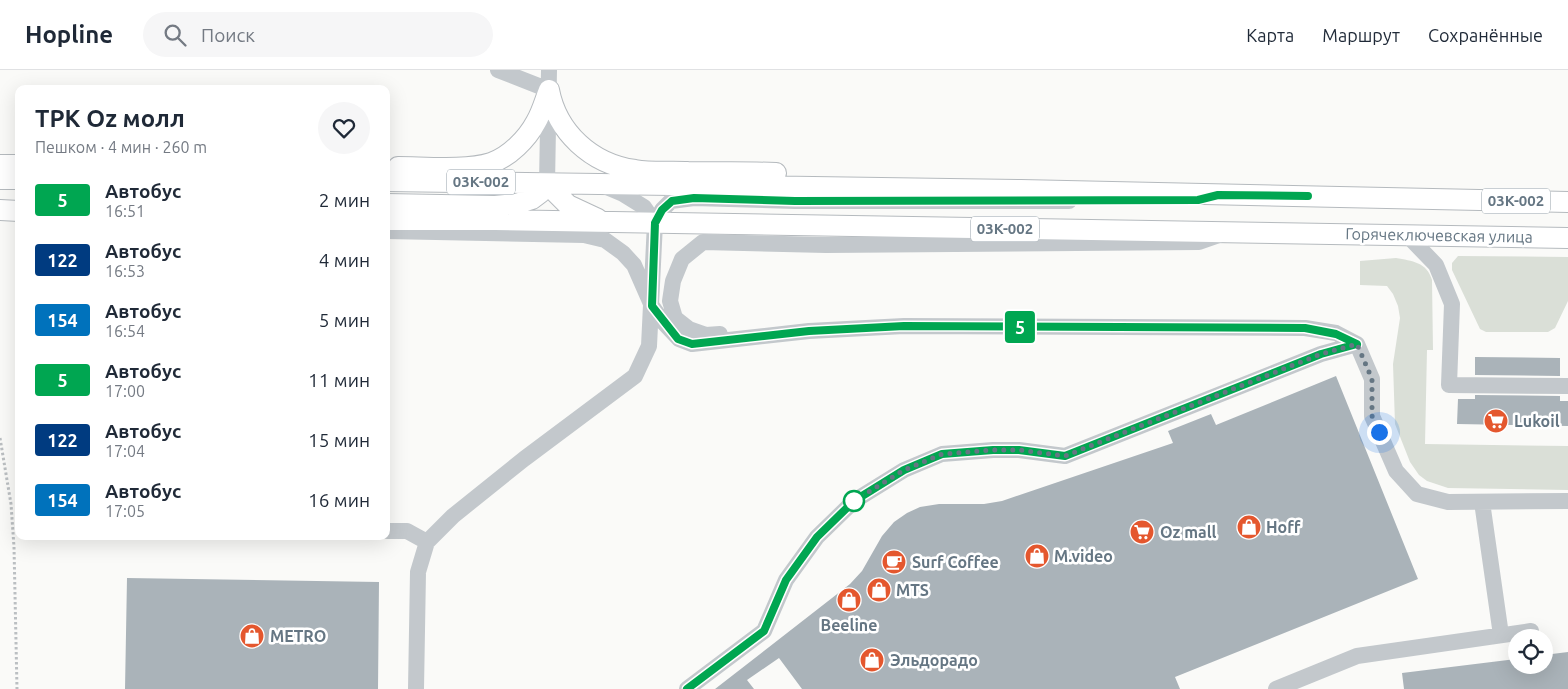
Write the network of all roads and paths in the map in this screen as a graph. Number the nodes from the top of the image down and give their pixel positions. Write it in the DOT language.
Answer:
graph roads {
  1 [pos="498,70"];
  2 [pos="549,80"];
  3 [pos="0,165"];
  4 [pos="15,165"];
  5 [pos="390,167"];
  6 [pos="0,179"];
  7 [pos="15,179"];
  8 [pos="390,181"];
  9 [pos="547,184"];
  10 [pos="599,184"];
  11 [pos="1021,190"];
  12 [pos="1218,195"];
  13 [pos="1568,202"];
  14 [pos="390,204"];
  15 [pos="0,210"];
  16 [pos="15,211"];
  17 [pos="390,220"];
  18 [pos="608,222"];
  19 [pos="655,223"];
  20 [pos="390,231"];
  21 [pos="1223,234"];
  22 [pos="1408,235"];
  23 [pos="1568,238"];
  24 [pos="652,306"];
  25 [pos="889,327"];
  26 [pos="1357,344"];
  27 [pos="1568,386"];
  28 [pos="0,438"];
  29 [pos="1568,501"];
  30 [pos="1482,502"];
  31 [pos="390,531"];
  32 [pos="427,542"];
  33 [pos="1508,634"];
  34 [pos="1501,635"];
  35 [pos="17,689"];
  36 [pos="416,689"];
  37 [pos="687,689"];
  38 [pos="1276,689"];
  1 -- 2 [label="street"];
  2 -- 5 [label="main road"];
  2 -- 9 [label="street"];
  2 -- 11 [label="main road"];
  3 -- 4 [label="main road"];
  6 -- 7 [label="main road"];
  8 -- 9 [label="main road, 03К-002"];
  9 -- 10 [label="main road, 03К-002"];
  9 -- 14 [label="main road"];
  9 -- 18 [label="main road"];
  10 -- 11 [label="main road, 03К-002"];
  10 -- 19 [label="street"];
  11 -- 12 [label="main road, 03К-002"];
  12 -- 13 [label="main road, 03К-002"];
  12 -- 19 [label="street"];
  15 -- 16 [label="main road"];
  17 -- 18 [label="main road, 03К-002"];
  18 -- 19 [label="main road, 03К-002"];
  19 -- 21 [label="main road, 03К-002"];
  19 -- 24 [label="street"];
  20 -- 24 [label="street"];
  21 -- 22 [label="main road, Горячеключевская улица / 03К-002"];
  21 -- 25 [label="street"];
  22 -- 23 [label="main road, Горячеключевская улица / 03К-002"];
  22 -- 27 [label="street"];
  24 -- 25 [label="street"];
  24 -- 32 [label="street"];
  25 -- 26 [label="street"];
  26 -- 30 [label="street"];
  26 -- 37 [label="street"];
  28 -- 35 [label="path"];
  29 -- 30 [label="street"];
  30 -- 34 [label="street"];
  31 -- 32 [label="street"];
  32 -- 36 [label="street"];
  33 -- 34 [label="street"];
  34 -- 38 [label="street"];
}
